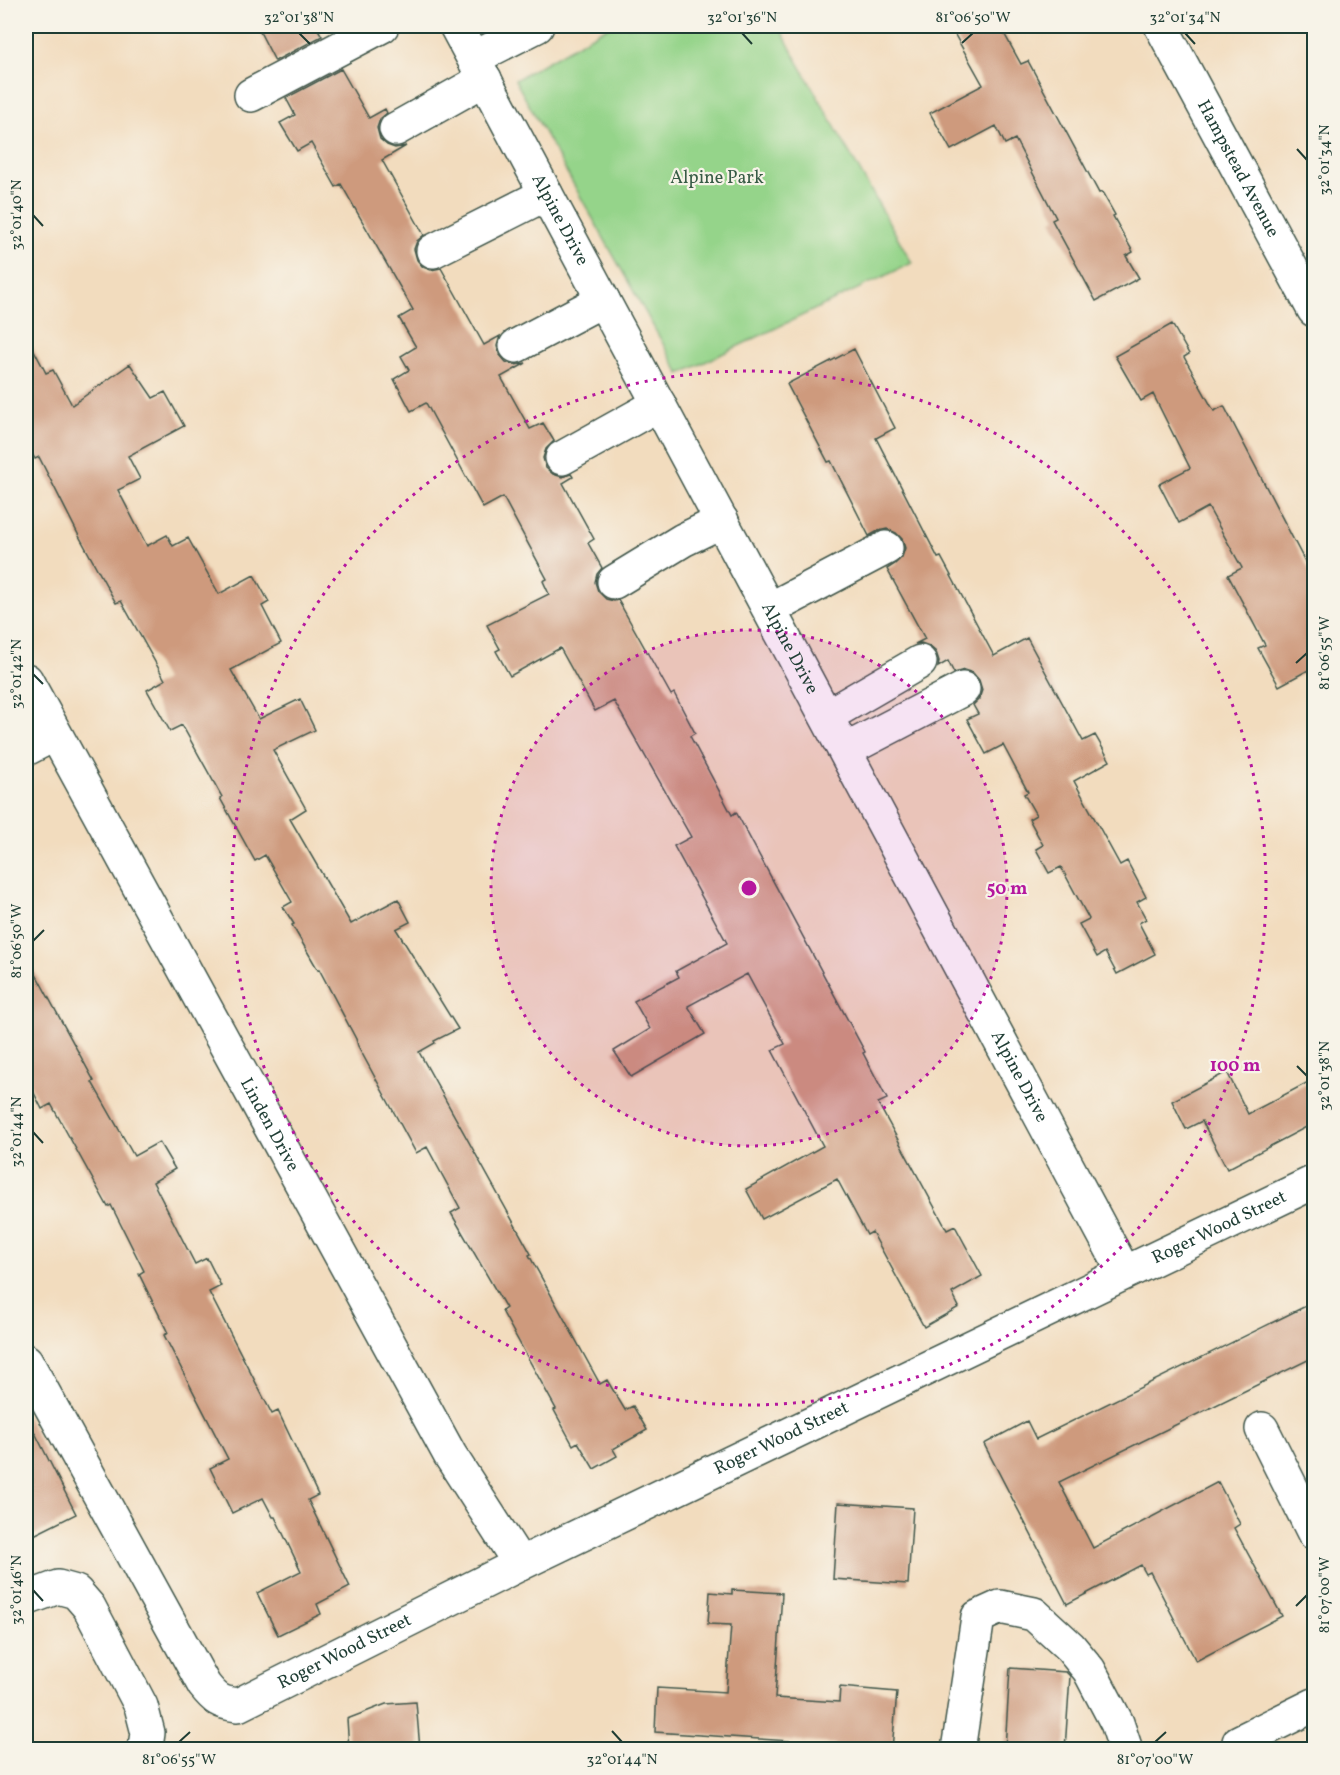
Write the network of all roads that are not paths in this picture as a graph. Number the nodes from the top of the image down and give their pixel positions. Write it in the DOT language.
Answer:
graph roads {
  1 [pos="382,26"];
  2 [pos="456,26"];
  3 [pos="537,26"];
  4 [pos="1161,26"];
  5 [pos="480,69"];
  6 [pos="251,95"];
  7 [pos="396,129"];
  8 [pos="546,194"];
  9 [pos="433,251"];
  10 [pos="1312,299"];
  11 [pos="603,300"];
  12 [pos="516,346"];
  13 [pos="659,404"];
  14 [pos="562,458"];
  15 [pos="722,521"];
  16 [pos="886,548"];
  17 [pos="614,582"];
  18 [pos="770,609"];
  19 [pos="920,662"];
  20 [pos="26,680"];
  21 [pos="963,689"];
  22 [pos="827,716"];
  23 [pos="41,722"];
  24 [pos="26,749"];
  25 [pos="846,750"];
  26 [pos="1314,1182"];
  27 [pos="1124,1272"];
  28 [pos="26,1361"];
  29 [pos="1262,1429"];
  30 [pos="1314,1533"];
  31 [pos="520,1564"];
  32 [pos="26,1599"];
  33 [pos="1314,1705"];
  34 [pos="1239,1742"];
  35 [pos="143,1749"];
  36 [pos="958,1749"];
  37 [pos="1126,1749"];
  1 -- 6 [label="street"];
  2 -- 5 [label="street, Alpine Drive"];
  3 -- 5 [label="street"];
  4 -- 10 [label="street, Hampstead Avenue"];
  5 -- 7 [label="street"];
  5 -- 8 [label="street, Alpine Drive"];
  8 -- 9 [label="street"];
  8 -- 11 [label="street, Alpine Drive"];
  11 -- 12 [label="street"];
  11 -- 13 [label="street, Alpine Drive"];
  13 -- 14 [label="street"];
  13 -- 15 [label="street, Alpine Drive"];
  15 -- 17 [label="street"];
  15 -- 18 [label="street, Alpine Drive"];
  16 -- 18 [label="street"];
  18 -- 22 [label="street, Alpine Drive"];
  19 -- 22 [label="street"];
  20 -- 23 [label="street, Linden Drive"];
  21 -- 25 [label="street"];
  22 -- 25 [label="street, Alpine Drive"];
  23 -- 24 [label="street"];
  23 -- 31 [label="street, Linden Drive"];
  25 -- 27 [label="street, Alpine Drive"];
  26 -- 27 [label="street, Roger Wood Street"];
  27 -- 31 [label="street, Roger Wood Street"];
  28 -- 31 [label="street, Roger Wood Street"];
  29 -- 30 [label="street"];
  32 -- 35 [label="street"];
  33 -- 34 [label="street"];
  36 -- 37 [label="street"];
}
